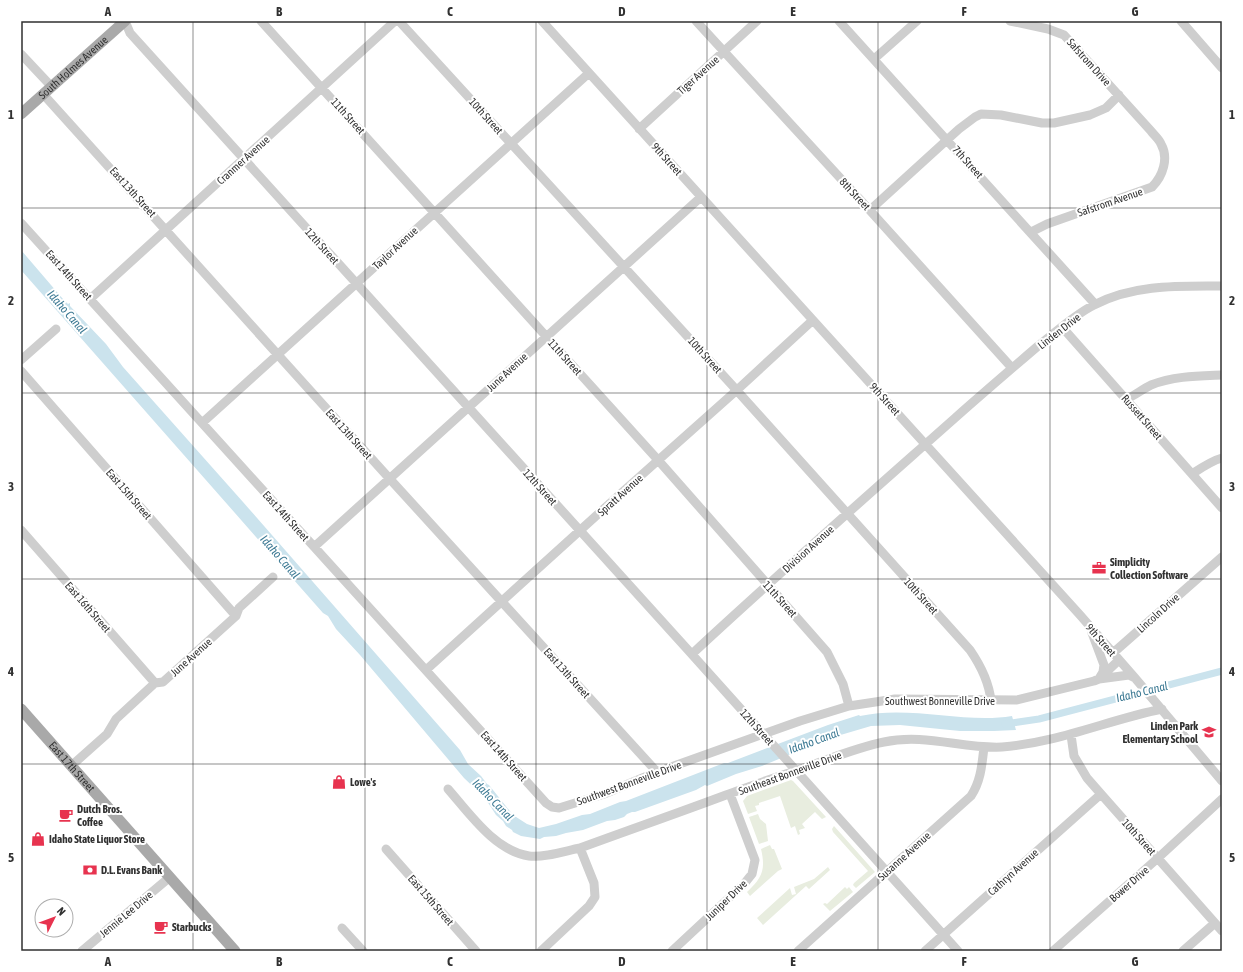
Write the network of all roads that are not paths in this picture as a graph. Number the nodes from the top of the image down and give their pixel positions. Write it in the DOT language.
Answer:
graph roads {
  1 [pos="125,21"];
  2 [pos="261,21"];
  3 [pos="395,21"];
  4 [pos="400,21"];
  5 [pos="542,21"];
  6 [pos="696,21"];
  7 [pos="757,21"];
  8 [pos="839,21"];
  9 [pos="917,21"];
  10 [pos="1010,21"];
  11 [pos="1181,21"];
  12 [pos="723,51"];
  13 [pos="21,54"];
  14 [pos="874,59"];
  15 [pos="1222,68"];
  16 [pos="589,73"];
  17 [pos="322,88"];
  18 [pos="47,90"];
  19 [pos="1119,95"];
  20 [pos="21,114"];
  21 [pos="639,128"];
  22 [pos="948,140"];
  23 [pos="511,143"];
  24 [pos="243,159"];
  25 [pos="701,197"];
  26 [pos="870,210"];
  27 [pos="434,212"];
  28 [pos="21,223"];
  29 [pos="166,229"];
  30 [pos="1031,232"];
  31 [pos="625,266"];
  32 [pos="356,284"];
  33 [pos="1222,286"];
  34 [pos="90,299"];
  35 [pos="1095,304"];
  36 [pos="813,320"];
  37 [pos="1062,327"];
  38 [pos="56,329"];
  39 [pos="546,336"];
  40 [pos="278,354"];
  41 [pos="21,360"];
  42 [pos="1012,368"];
  43 [pos="21,371"];
  44 [pos="1222,375"];
  45 [pos="737,390"];
  46 [pos="1127,399"];
  47 [pos="468,407"];
  48 [pos="202,423"];
  49 [pos="926,444"];
  50 [pos="1222,458"];
  51 [pos="658,460"];
  52 [pos="1192,474"];
  53 [pos="389,478"];
  54 [pos="1222,508"];
  55 [pos="847,513"];
  56 [pos="21,530"];
  57 [pos="580,531"];
  58 [pos="314,547"];
  59 [pos="1222,557"];
  60 [pos="273,577"];
  61 [pos="768,586"];
  62 [pos="502,601"];
  63 [pos="236,616"];
  64 [pos="1090,627"];
  65 [pos="1113,653"];
  66 [pos="692,654"];
  67 [pos="1119,660"];
  68 [pos="426,670"];
  69 [pos="1135,678"];
  70 [pos="1099,679"];
  71 [pos="155,683"];
  72 [pos="991,701"];
  73 [pos="849,706"];
  74 [pos="21,709"];
  75 [pos="1162,709"];
  76 [pos="763,734"];
  77 [pos="1071,734"];
  78 [pos="984,747"];
  79 [pos="71,766"];
  80 [pos="795,770"];
  81 [pos="657,772"];
  82 [pos="1222,781"];
  83 [pos="448,789"];
  84 [pos="730,794"];
  85 [pos="1101,794"];
  86 [pos="1222,799"];
  87 [pos="552,807"];
  88 [pos="580,848"];
  89 [pos="386,849"];
  90 [pos="1158,858"];
  91 [pos="886,871"];
  92 [pos="170,878"];
  93 [pos="1215,923"];
  94 [pos="342,928"];
  95 [pos="1222,931"];
  96 [pos="943,934"];
  97 [pos="82,951"];
  98 [pos="235,951"];
  99 [pos="363,951"];
  100 [pos="476,951"];
  101 [pos="541,951"];
  102 [pos="672,951"];
  103 [pos="798,951"];
  104 [pos="925,951"];
  105 [pos="958,951"];
  106 [pos="1053,951"];
  107 [pos="1183,951"];
  1 -- 18 [label="main road, South Holmes Avenue"];
  1 -- 24 [label="street, 12th Street"];
  2 -- 17 [label="street, 11th Street"];
  3 -- 17 [label="street, Cranmer Avenue"];
  4 -- 23 [label="street, 10th Street"];
  5 -- 16 [label="street, 9th Street"];
  6 -- 12 [label="street, 8th Street"];
  7 -- 12 [label="street, Tiger Avenue"];
  8 -- 14 [label="street, 7th Street"];
  9 -- 14 [label="street"];
  10 -- 19 [label="street, Safstrom Drive"];
  11 -- 15 [label="street"];
  12 -- 21 [label="street, Tiger Avenue"];
  12 -- 26 [label="street, 8th Street"];
  13 -- 18 [label="street, East 13th Street"];
  14 -- 22 [label="street, 7th Street"];
  16 -- 21 [label="street, 9th Street"];
  16 -- 23 [label="street, Taylor Avenue"];
  17 -- 24 [label="street, Cranmer Avenue"];
  17 -- 27 [label="street, 11th Street"];
  18 -- 20 [label="main road, South Holmes Avenue"];
  18 -- 29 [label="street, East 13th Street"];
  19 -- 22 [label="street"];
  19 -- 30 [label="street, Safstrom Avenue"];
  21 -- 25 [label="street, 9th Street"];
  22 -- 26 [label="street"];
  22 -- 30 [label="street, 7th Street"];
  23 -- 27 [label="street, Taylor Avenue"];
  23 -- 31 [label="street, 10th Street"];
  24 -- 29 [label="street, Cranmer Avenue"];
  24 -- 32 [label="street, 12th Street"];
  25 -- 31 [label="street, June Avenue"];
  25 -- 36 [label="street, 9th Street"];
  26 -- 42 [label="street, 8th Street"];
  27 -- 32 [label="street, Taylor Avenue"];
  27 -- 39 [label="street, 11th Street"];
  28 -- 34 [label="street, East 14th Street"];
  29 -- 34 [label="street, Cranmer Avenue"];
  29 -- 40 [label="street, East 13th Street"];
  30 -- 35 [label="street, 7th Street"];
  31 -- 39 [label="street, June Avenue"];
  31 -- 45 [label="street, 10th Street"];
  32 -- 40 [label="street, Taylor Avenue"];
  32 -- 47 [label="street, 12th Street"];
  33 -- 35 [label="street, Linden Drive"];
  34 -- 48 [label="street, East 14th Street"];
  35 -- 37 [label="street, Linden Drive"];
  36 -- 45 [label="street, Spratt Avenue"];
  36 -- 49 [label="street, 9th Street"];
  37 -- 42 [label="street, Linden Drive"];
  37 -- 46 [label="street, Russett Street"];
  38 -- 41 [label="street"];
  39 -- 47 [label="street, June Avenue"];
  39 -- 51 [label="street, 11th Street"];
  40 -- 48 [label="street, Taylor Avenue"];
  40 -- 53 [label="street, East 13th Street"];
  42 -- 49 [label="street, Linden Drive"];
  43 -- 63 [label="street, East 15th Street"];
  44 -- 46 [label="street"];
  45 -- 51 [label="street, Spratt Avenue"];
  45 -- 55 [label="street, 10th Street"];
  46 -- 52 [label="street, Russett Street"];
  47 -- 53 [label="street, June Avenue"];
  47 -- 57 [label="street, 12th Street"];
  48 -- 58 [label="street, East 14th Street"];
  49 -- 55 [label="street, Division Avenue"];
  49 -- 64 [label="street, 9th Street"];
  50 -- 52 [label="street"];
  51 -- 57 [label="street, Spratt Avenue"];
  51 -- 61 [label="street, 11th Street"];
  52 -- 54 [label="street, Russett Street"];
  53 -- 58 [label="street, June Avenue"];
  53 -- 62 [label="street, East 13th Street"];
  55 -- 61 [label="street, Division Avenue"];
  55 -- 72 [label="street, 10th Street"];
  56 -- 71 [label="street, East 16th Street"];
  57 -- 62 [label="street, Spratt Avenue"];
  57 -- 66 [label="street, 12th Street"];
  58 -- 68 [label="street, East 14th Street"];
  59 -- 65 [label="street, Lincoln Drive"];
  60 -- 63 [label="street, June Avenue"];
  61 -- 66 [label="street, Division Avenue"];
  61 -- 73 [label="street, 11th Street"];
  62 -- 68 [label="street, Spratt Avenue"];
  62 -- 81 [label="street, East 13th Street"];
  63 -- 71 [label="street, June Avenue"];
  64 -- 65 [label="street, 9th Street"];
  64 -- 70 [label="street"];
  65 -- 67 [label="street, 9th Street"];
  66 -- 76 [label="street, 12th Street"];
  67 -- 69 [label="street, 9th Street"];
  67 -- 70 [label="street, Southwest Bonneville Drive"];
  68 -- 87 [label="street, East 14th Street"];
  69 -- 70 [label="street"];
  69 -- 75 [label="street, 9th Street"];
  70 -- 72 [label="street, Southwest Bonneville Drive"];
  71 -- 79 [label="street, June Avenue"];
  72 -- 73 [label="street, Southwest Bonneville Drive"];
  73 -- 76 [label="street, Southwest Bonneville Drive"];
  74 -- 79 [label="main road, East 17th Street"];
  75 -- 77 [label="street, Southeast Bonneville Drive"];
  75 -- 82 [label="street, 9th Street"];
  76 -- 80 [label="street, 12th Street"];
  76 -- 81 [label="street, Southwest Bonneville Drive"];
  77 -- 78 [label="street, Southeast Bonneville Drive"];
  77 -- 85 [label="street, 10th Street"];
  78 -- 80 [label="street, Southeast Bonneville Drive"];
  78 -- 91 [label="street, Susanne Avenue"];
  79 -- 92 [label="main road, East 17th Street"];
  80 -- 84 [label="street, Southeast Bonneville Drive"];
  80 -- 91 [label="street, 12th Street"];
  81 -- 87 [label="street, Southwest Bonneville Drive"];
  83 -- 88 [label="street, Southeast Bonneville Drive"];
  84 -- 88 [label="street, Southeast Bonneville Drive"];
  84 -- 102 [label="street, Juniper Drive"];
  85 -- 90 [label="street, 10th Street"];
  85 -- 96 [label="street, Cathryn Avenue"];
  86 -- 90 [label="street, Bower Drive"];
  88 -- 101 [label="street"];
  89 -- 100 [label="street, East 15th Street"];
  90 -- 93 [label="street, 10th Street"];
  90 -- 106 [label="street, Bower Drive"];
  91 -- 96 [label="street, 12th Street"];
  91 -- 103 [label="street, Susanne Avenue"];
  92 -- 97 [label="street, Jennie Lee Drive"];
  92 -- 98 [label="main road, East 17th Street"];
  93 -- 95 [label="street, 10th Street"];
  93 -- 107 [label="street"];
  94 -- 99 [label="street"];
  96 -- 104 [label="street, Cathryn Avenue"];
  96 -- 105 [label="street, 12th Street"];
}
